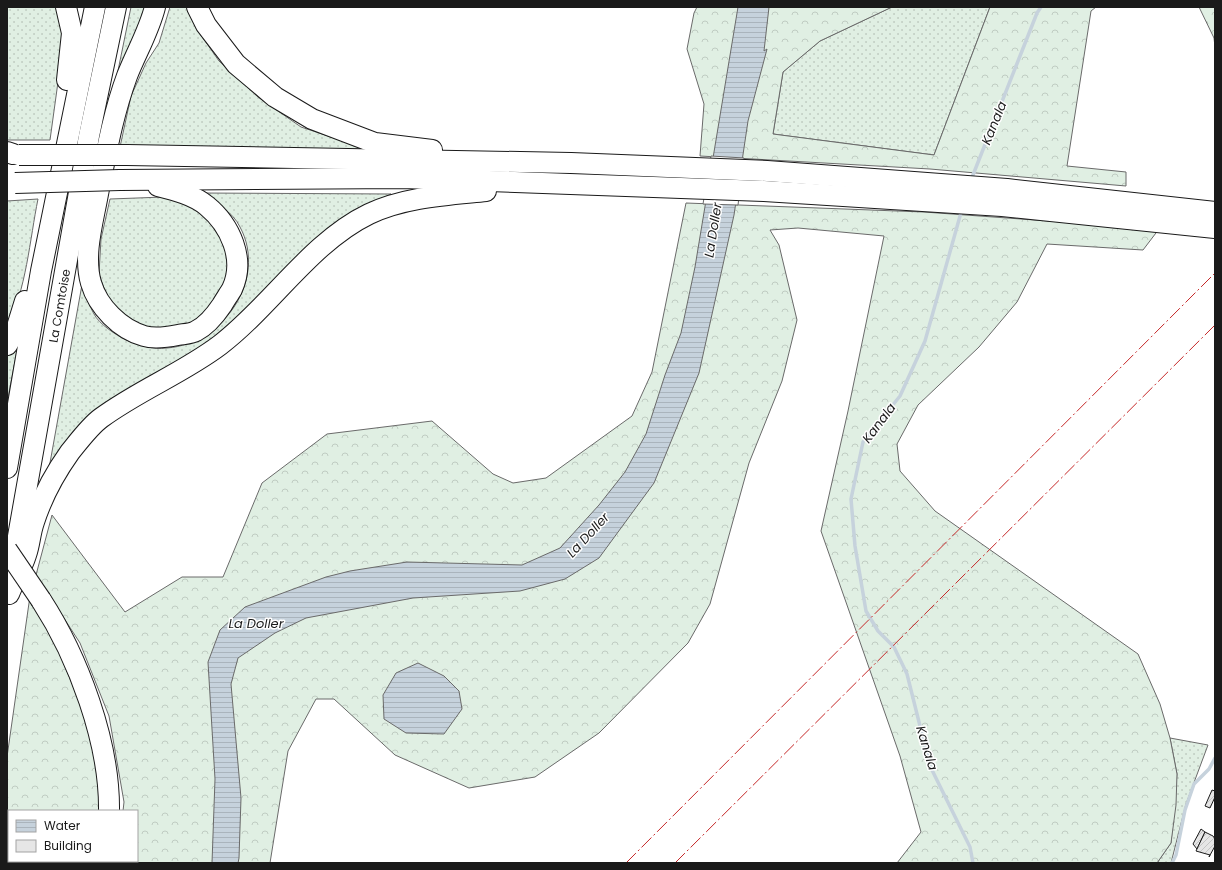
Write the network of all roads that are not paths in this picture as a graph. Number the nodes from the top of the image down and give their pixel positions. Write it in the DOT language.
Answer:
graph roads {
  1 [pos="66,7"];
  2 [pos="95,7"];
  3 [pos="116,7"];
  4 [pos="155,7"];
  5 [pos="197,7"];
  6 [pos="73,109"];
  7 [pos="12,154"];
  8 [pos="515,163"];
  9 [pos="128,180"];
  10 [pos="11,183"];
  11 [pos="552,183"];
  12 [pos="930,192"];
  13 [pos="1005,197"];
  14 [pos="1215,212"];
  15 [pos="1215,228"];
  16 [pos="41,271"];
  17 [pos="7,345"];
  18 [pos="7,468"];
  19 [pos="7,550"];
  20 [pos="8,600"];
  21 [pos="109,810"];
  1 -- 6 [label="highway"];
  2 -- 6 [label="highway, La Comtoise"];
  3 -- 20 [label="highway, La Comtoise"];
  4 -- 9 [label="highway"];
  5 -- 8 [label="highway"];
  6 -- 16 [label="highway, La Comtoise"];
  7 -- 8 [label="highway, bridge"];
  8 -- 12 [label="highway"];
  9 -- 10 [label="highway, bridge"];
  9 -- 11 [label="highway"];
  11 -- 12 [label="highway"];
  11 -- 20 [label="highway"];
  12 -- 13 [label="highway"];
  13 -- 14 [label="highway"];
  13 -- 15 [label="highway"];
  16 -- 17 [label="highway"];
  16 -- 18 [label="highway, La Comtoise"];
  19 -- 21 [label="highway, bridge"];
}
